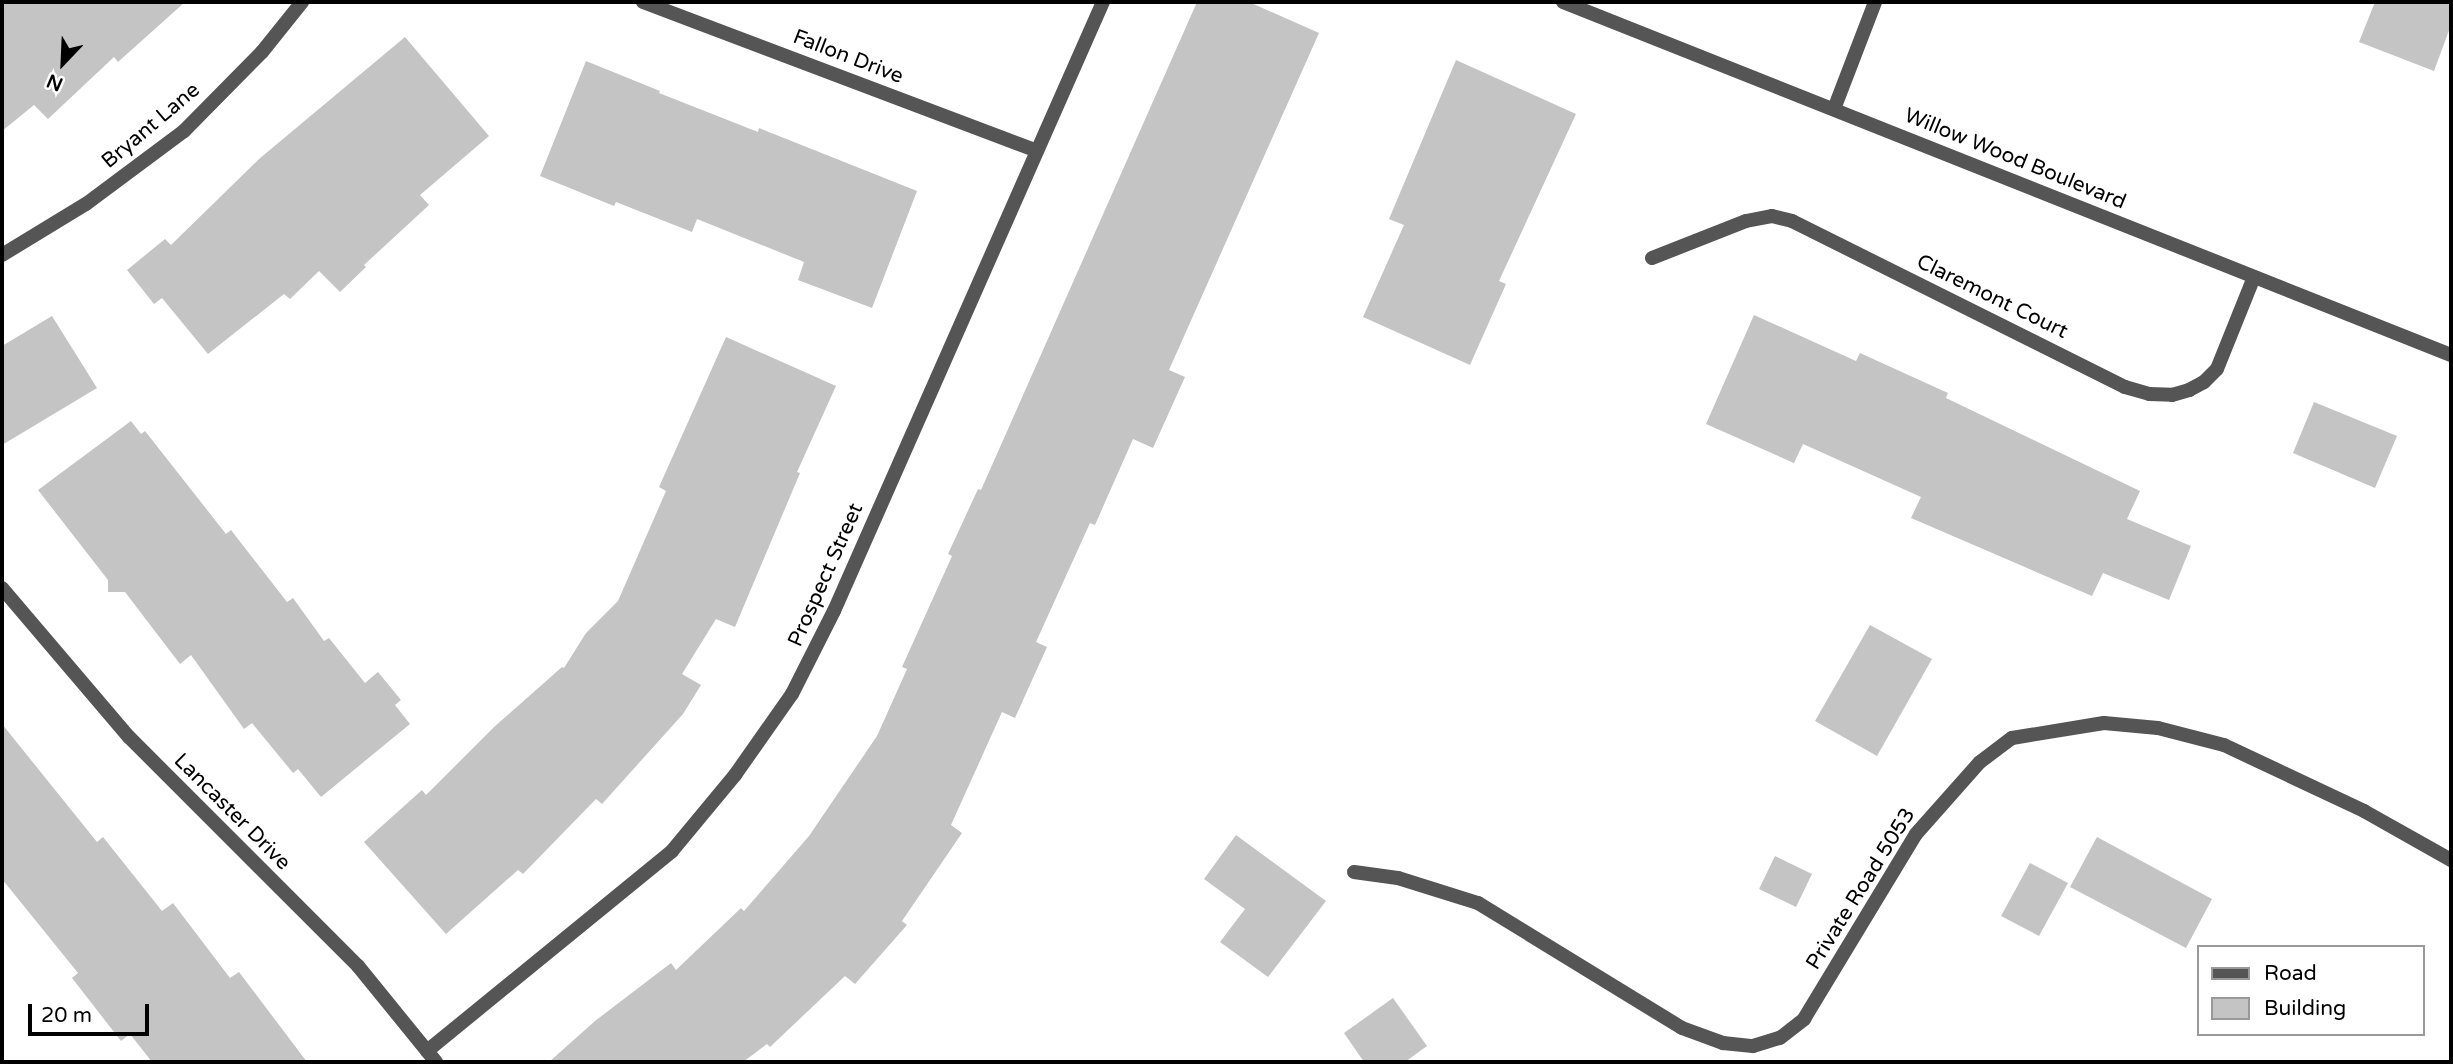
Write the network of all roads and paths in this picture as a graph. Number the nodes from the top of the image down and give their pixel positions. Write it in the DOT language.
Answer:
graph roads {
  1 [pos="302,2"];
  2 [pos="643,2"];
  3 [pos="1103,2"];
  4 [pos="1563,2"];
  5 [pos="1875,2"];
  6 [pos="1833,109"];
  7 [pos="1037,151"];
  8 [pos="2,255"];
  9 [pos="1653,258"];
  10 [pos="2254,277"];
  11 [pos="2451,355"];
  12 [pos="2,588"];
  13 [pos="2451,860"];
  14 [pos="1354,872"];
  15 [pos="432,1057"];
  1 -- 8 [label="street, Bryant Lane"];
  2 -- 7 [label="street, Fallon Drive"];
  3 -- 7 [label="street, Prospect Street"];
  4 -- 6 [label="street, Willow Wood Boulevard"];
  5 -- 6 [label="street"];
  6 -- 10 [label="street, Willow Wood Boulevard"];
  7 -- 15 [label="street, Prospect Street"];
  9 -- 10 [label="street, Claremont Court"];
  10 -- 11 [label="street, Willow Wood Boulevard"];
  12 -- 15 [label="street, Lancaster Drive"];
  13 -- 14 [label="street, Private Road 5053"];
}
